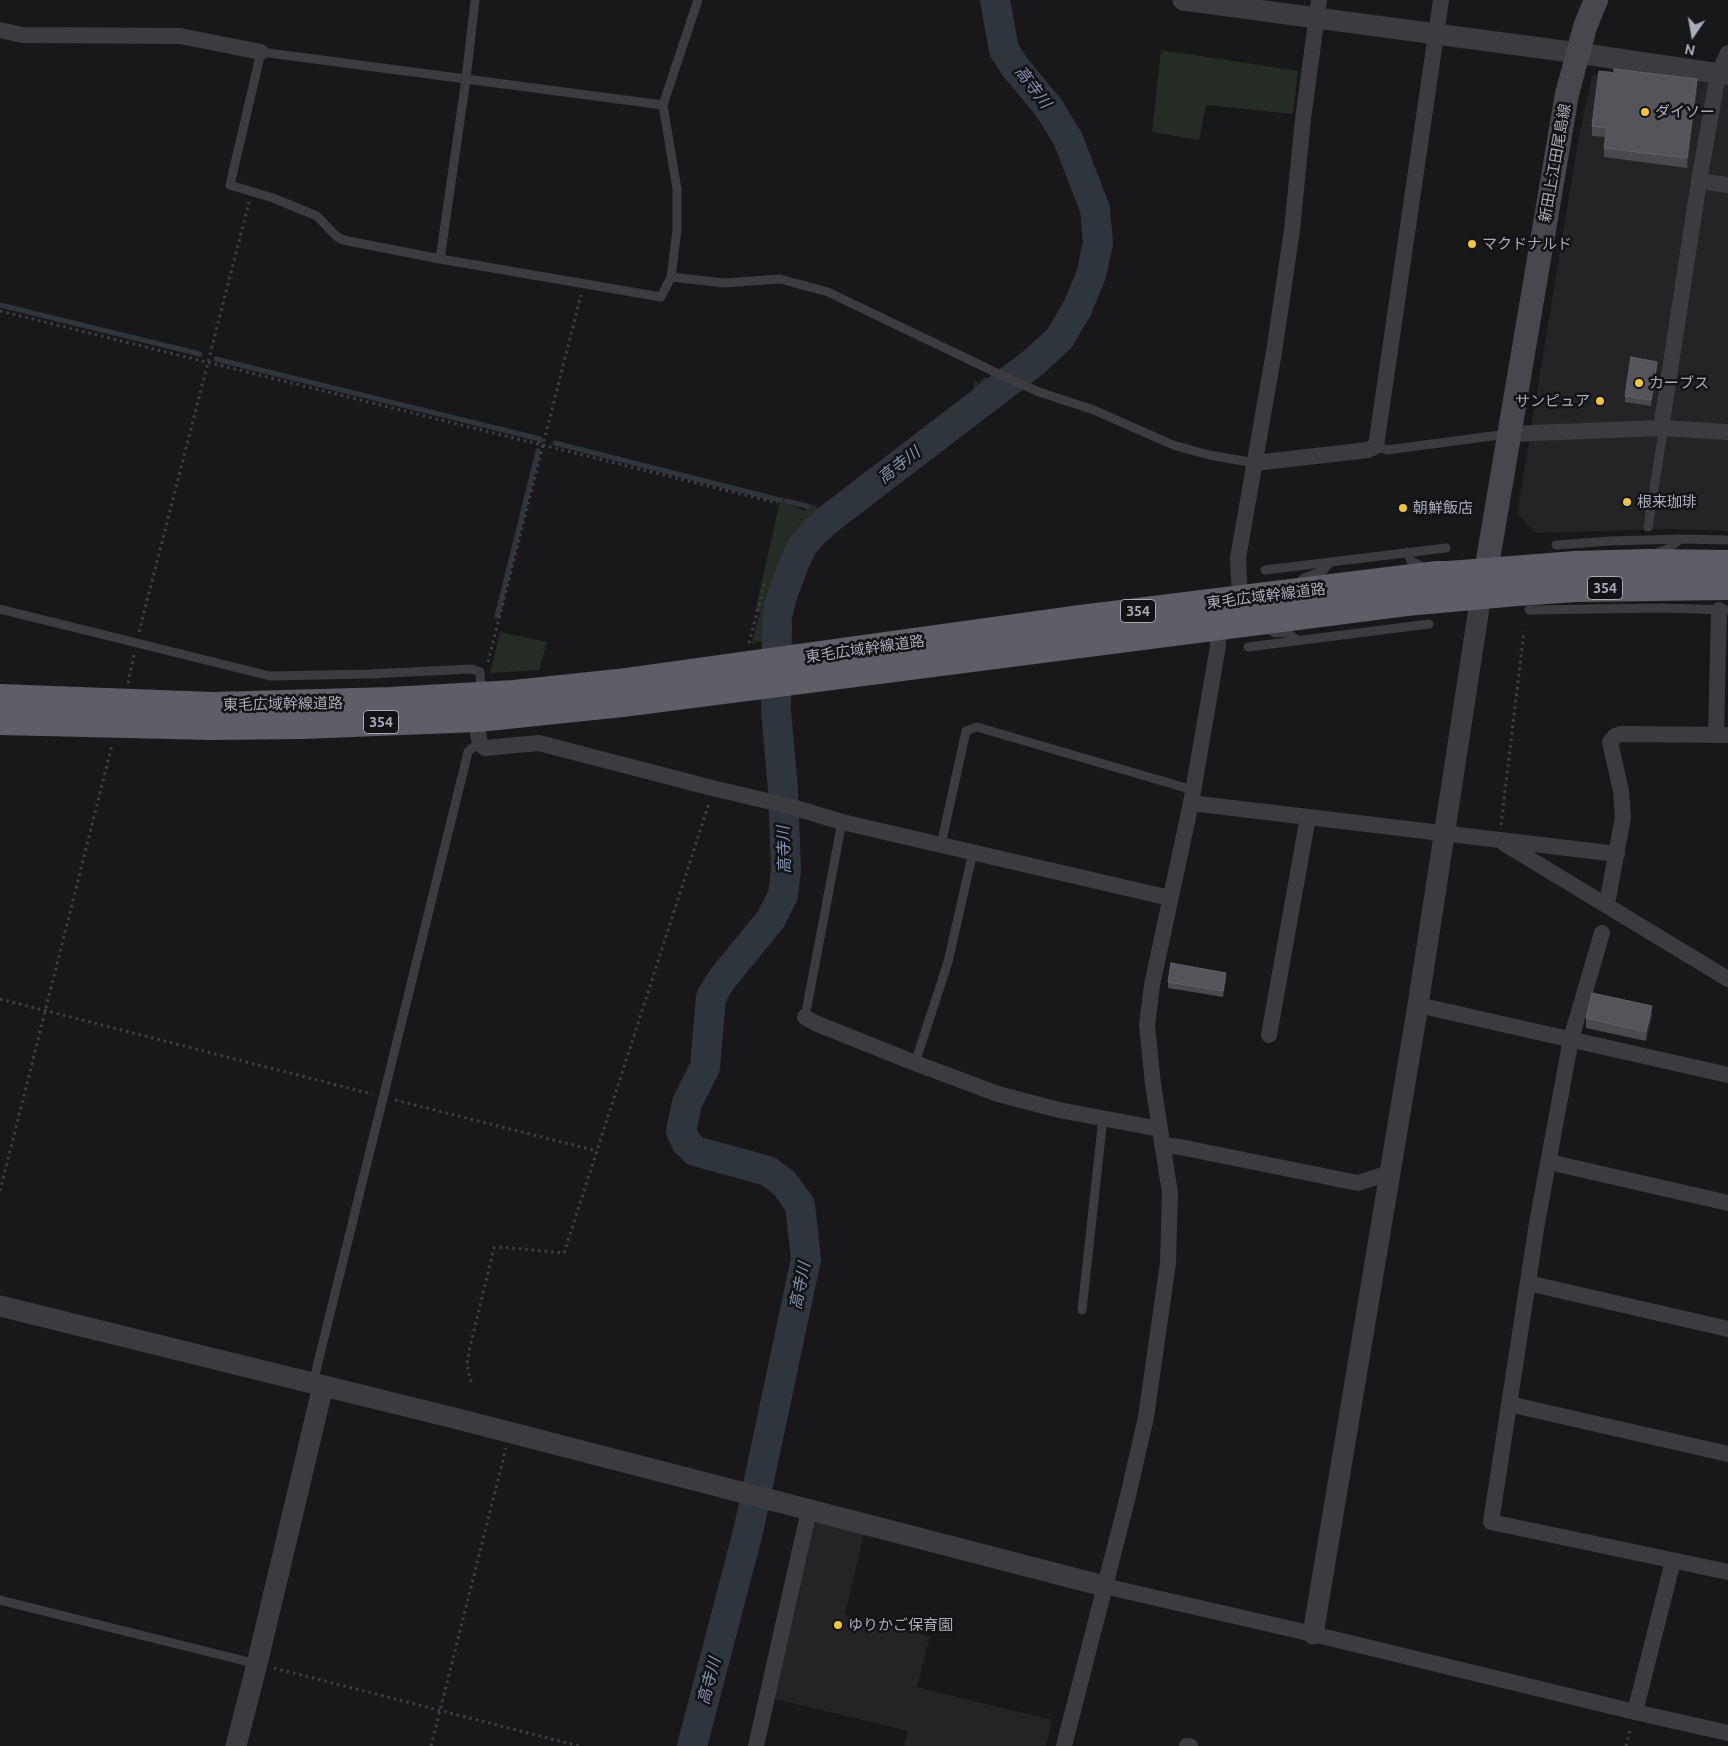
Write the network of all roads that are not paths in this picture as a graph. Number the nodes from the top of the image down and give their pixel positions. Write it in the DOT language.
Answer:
graph roads {
  1 [pos="475,0"];
  2 [pos="698,0"];
  3 [pos="1183,0"];
  4 [pos="1441,0"];
  5 [pos="1596,0"];
  6 [pos="1318,9"];
  7 [pos="0,30"];
  8 [pos="1437,34"];
  9 [pos="261,52"];
  10 [pos="1578,53"];
  11 [pos="1728,53"];
  12 [pos="1723,75"];
  13 [pos="466,79"];
  14 [pos="663,105"];
  15 [pos="1698,181"];
  16 [pos="1728,185"];
  17 [pos="440,259"];
  18 [pos="671,277"];
  19 [pos="1661,428"];
  20 [pos="1728,432"];
  21 [pos="1509,434"];
  22 [pos="1376,446"];
  23 [pos="1255,463"];
  24 [pos="1648,527"];
  25 [pos="1680,539"];
  26 [pos="1728,540"];
  27 [pos="1556,545"];
  28 [pos="1446,548"];
  29 [pos="1408,552"];
  30 [pos="1330,562"];
  31 [pos="1728,564"];
  32 [pos="1265,570"];
  33 [pos="1437,574"];
  34 [pos="1484,583"];
  35 [pos="1644,586"];
  36 [pos="1290,593"];
  37 [pos="1240,599"];
  38 [pos="1725,602"];
  39 [pos="1663,608"];
  40 [pos="0,609"];
  41 [pos="1529,610"];
  42 [pos="1383,619"];
  43 [pos="1258,620"];
  44 [pos="1429,624"];
  45 [pos="1217,626"];
  46 [pos="1372,631"];
  47 [pos="1297,640"];
  48 [pos="1248,647"];
  49 [pos="791,671"];
  50 [pos="0,698"];
  51 [pos="480,707"];
  52 [pos="0,721"];
  53 [pos="1722,735"];
  54 [pos="1192,797"];
  55 [pos="1308,817"];
  56 [pos="842,822"];
  57 [pos="1444,834"];
  58 [pos="1500,840"];
  59 [pos="941,845"];
  60 [pos="973,852"];
  61 [pos="1616,854"];
  62 [pos="1170,898"];
  63 [pos="1608,904"];
  64 [pos="1602,933"];
  65 [pos="1728,979"];
  66 [pos="1418,1005"];
  67 [pos="805,1017"];
  68 [pos="1269,1035"];
  69 [pos="1571,1039"];
  70 [pos="915,1064"];
  71 [pos="1728,1075"];
  72 [pos="1103,1118"];
  73 [pos="1161,1137"];
  74 [pos="1549,1162"];
  75 [pos="1389,1173"];
  76 [pos="1728,1203"];
  77 [pos="1528,1283"];
  78 [pos="0,1306"];
  79 [pos="1082,1310"];
  80 [pos="1728,1329"];
  81 [pos="318,1385"];
  82 [pos="1509,1404"];
  83 [pos="1728,1454"];
  84 [pos="809,1510"];
  85 [pos="1673,1561"];
  86 [pos="1728,1572"];
  87 [pos="1104,1586"];
  88 [pos="0,1600"];
  89 [pos="1313,1634"];
  90 [pos="257,1664"];
  91 [pos="1635,1712"];
  92 [pos="1728,1733"];
  93 [pos="236,1746"];
  94 [pos="756,1746"];
  95 [pos="1064,1746"];
  1 -- 13 [label="lane"];
  2 -- 14 [label="lane"];
  3 -- 6 [label="street"];
  4 -- 8 [label="street"];
  5 -- 10 [label="main road, 新田上江田尾島線"];
  6 -- 8 [label="street"];
  6 -- 23 [label="street"];
  7 -- 9 [label="street"];
  8 -- 10 [label="street"];
  8 -- 22 [label="street"];
  9 -- 13 [label="lane"];
  9 -- 17 [label="lane"];
  10 -- 12 [label="street"];
  10 -- 21 [label="main road, 新田上江田尾島線"];
  11 -- 12 [label="street"];
  12 -- 15 [label="street"];
  13 -- 14 [label="lane"];
  13 -- 17 [label="lane"];
  14 -- 18 [label="lane"];
  15 -- 16 [label="street"];
  15 -- 19 [label="street"];
  17 -- 18 [label="lane"];
  18 -- 23 [label="lane"];
  19 -- 20 [label="street"];
  19 -- 21 [label="street"];
  19 -- 24 [label="lane"];
  21 -- 22 [label="lane"];
  21 -- 34 [label="main road, 新田上江田尾島線"];
  22 -- 23 [label="street"];
  23 -- 37 [label="street"];
  25 -- 26 [label="lane"];
  25 -- 27 [label="lane"];
  25 -- 35 [label="lane"];
  28 -- 29 [label="lane"];
  29 -- 30 [label="lane"];
  29 -- 33 [label="lane"];
  30 -- 32 [label="lane"];
  30 -- 36 [label="lane"];
  31 -- 35 [label="highway, 東毛広域幹線道路 / 354"];
  33 -- 34 [label="highway, 東毛広域幹線道路 / 354"];
  33 -- 36 [label="highway, 東毛広域幹線道路 / 354"];
  34 -- 35 [label="highway, 東毛広域幹線道路 / 354"];
  34 -- 43 [label="highway, 東毛広域幹線道路 / 354"];
  34 -- 57 [label="street"];
  35 -- 38 [label="highway, 東毛広域幹線道路 / 354"];
  35 -- 39 [label="lane"];
  36 -- 37 [label="highway, 東毛広域幹線道路 / 354"];
  37 -- 49 [label="highway, 東毛広域幹線道路 / 354"];
  38 -- 39 [label="lane"];
  38 -- 53 [label="street"];
  39 -- 41 [label="lane"];
  40 -- 51 [label="lane"];
  42 -- 46 [label="lane"];
  43 -- 45 [label="highway, 東毛広域幹線道路 / 354"];
  43 -- 47 [label="lane"];
  44 -- 46 [label="lane"];
  45 -- 49 [label="highway, 東毛広域幹線道路 / 354"];
  45 -- 54 [label="street"];
  46 -- 47 [label="lane"];
  47 -- 48 [label="lane"];
  49 -- 51 [label="highway, 東毛広域幹線道路 / 354"];
  50 -- 51 [label="highway, 東毛広域幹線道路 / 354"];
  51 -- 52 [label="highway, 東毛広域幹線道路 / 354"];
  51 -- 56 [label="street"];
  51 -- 81 [label="lane"];
  53 -- 61 [label="street"];
  54 -- 55 [label="street"];
  54 -- 59 [label="lane"];
  54 -- 62 [label="street"];
  55 -- 57 [label="street"];
  55 -- 68 [label="street"];
  56 -- 59 [label="street"];
  56 -- 67 [label="lane"];
  57 -- 58 [label="street"];
  57 -- 66 [label="street"];
  58 -- 61 [label="street"];
  58 -- 63 [label="street"];
  59 -- 60 [label="street"];
  60 -- 62 [label="street"];
  60 -- 70 [label="lane"];
  61 -- 63 [label="street"];
  62 -- 73 [label="street"];
  63 -- 65 [label="street"];
  64 -- 69 [label="street"];
  66 -- 69 [label="street"];
  66 -- 75 [label="street"];
  67 -- 70 [label="street"];
  69 -- 71 [label="street"];
  69 -- 74 [label="street"];
  70 -- 72 [label="street"];
  72 -- 73 [label="street"];
  72 -- 79 [label="lane"];
  73 -- 75 [label="street"];
  73 -- 87 [label="street"];
  74 -- 76 [label="street"];
  74 -- 77 [label="street"];
  75 -- 89 [label="street"];
  77 -- 80 [label="street"];
  77 -- 82 [label="street"];
  78 -- 81 [label="street"];
  81 -- 84 [label="street"];
  81 -- 90 [label="street"];
  82 -- 83 [label="street"];
  82 -- 85 [label="street"];
  84 -- 87 [label="street"];
  84 -- 94 [label="street"];
  85 -- 86 [label="street"];
  85 -- 91 [label="street"];
  87 -- 89 [label="street"];
  87 -- 95 [label="street"];
  88 -- 90 [label="lane"];
  89 -- 91 [label="street"];
  90 -- 93 [label="street"];
  91 -- 92 [label="street"];
}
